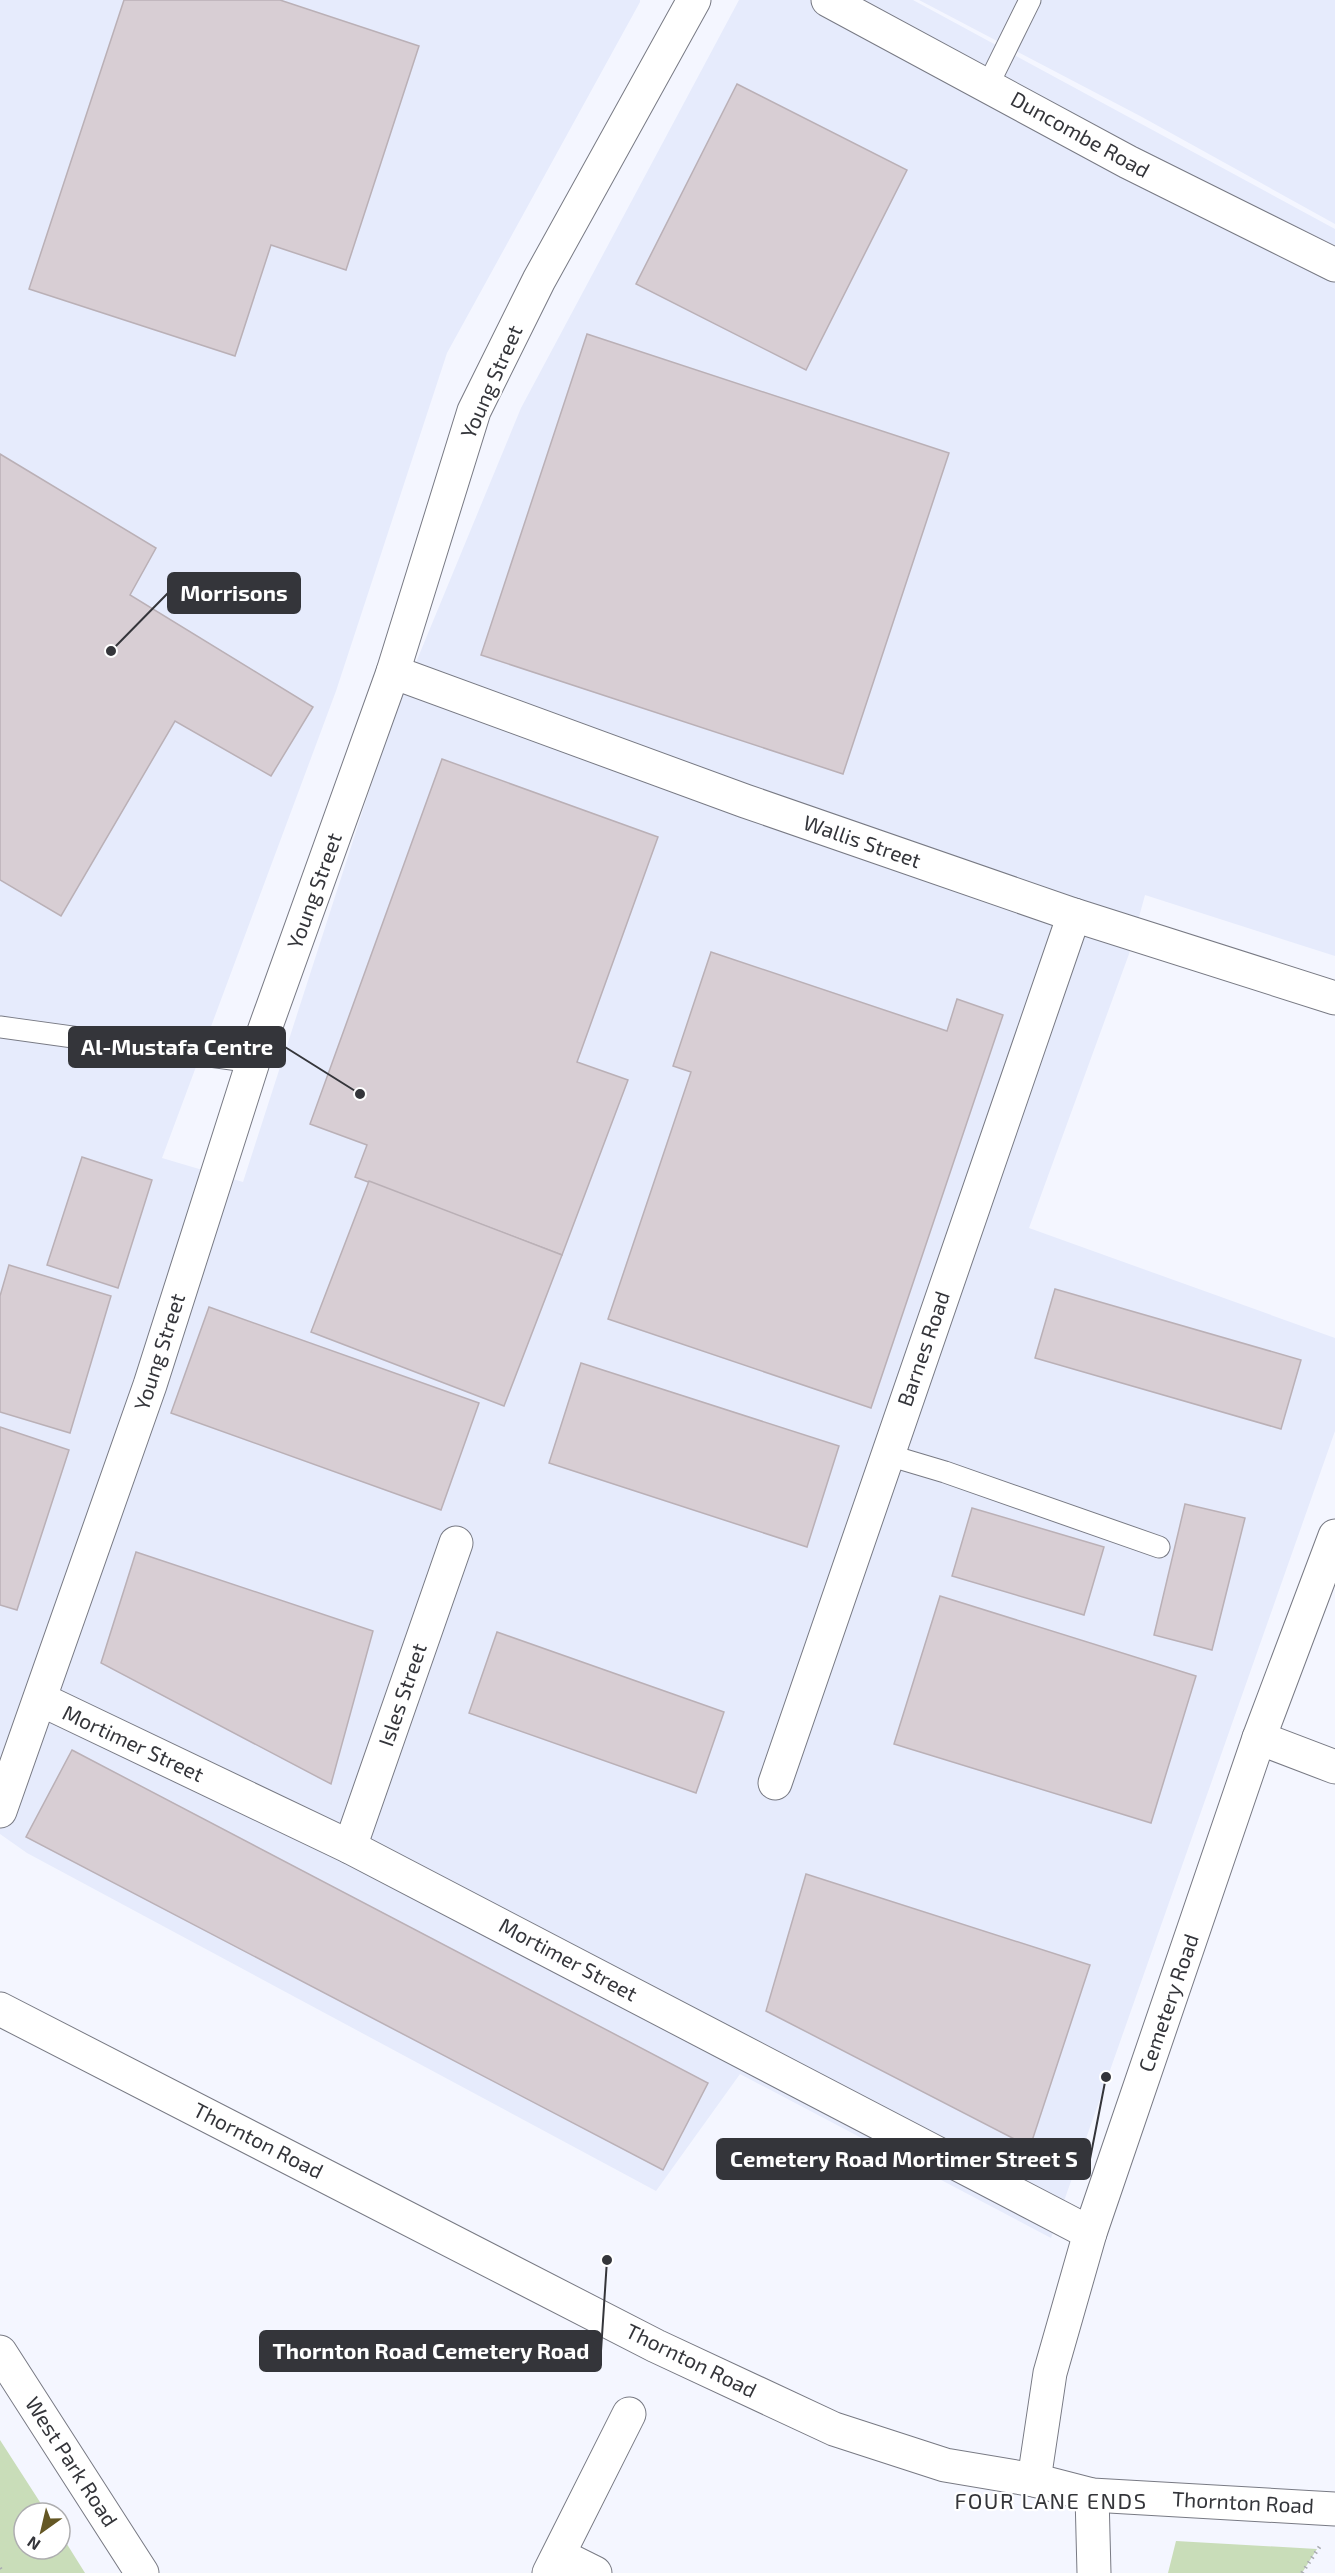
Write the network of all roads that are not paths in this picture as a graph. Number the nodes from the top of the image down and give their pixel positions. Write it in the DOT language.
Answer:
graph roads {
  1 [pos="694,0"];
  2 [pos="828,0"];
  3 [pos="1030,0"];
  4 [pos="988,85"];
  5 [pos="1335,266"];
  6 [pos="393,672"];
  7 [pos="1074,915"];
  8 [pos="1335,998"];
  9 [pos="0,1028"];
  10 [pos="253,1062"];
  11 [pos="888,1455"];
  12 [pos="456,1543"];
  13 [pos="1159,1547"];
  14 [pos="1332,1551"];
  15 [pos="40,1699"];
  16 [pos="1259,1738"];
  17 [pos="1335,1767"];
  18 [pos="775,1783"];
  19 [pos="0,1811"];
  20 [pos="350,1847"];
  21 [pos="0,2009"];
  22 [pos="1090,2233"];
  23 [pos="0,2352"];
  24 [pos="629,2414"];
  25 [pos="1034,2480"];
  26 [pos="1092,2494"];
  27 [pos="1335,2509"];
  28 [pos="554,2564"];
  29 [pos="142,2573"];
  30 [pos="595,2573"];
  31 [pos="1094,2573"];
  1 -- 6 [label="street, Young Street"];
  2 -- 4 [label="street, Duncombe Road"];
  3 -- 4 [label="lane"];
  4 -- 5 [label="street, Duncombe Road"];
  6 -- 7 [label="street, Wallis Street"];
  6 -- 10 [label="street, Young Street"];
  7 -- 8 [label="street, Wallis Street"];
  7 -- 11 [label="street, Barnes Road"];
  9 -- 10 [label="lane"];
  10 -- 15 [label="street, Young Street"];
  11 -- 13 [label="lane"];
  11 -- 18 [label="street, Barnes Road"];
  12 -- 20 [label="street, Isles Street"];
  14 -- 16 [label="street, Cemetery Road"];
  15 -- 19 [label="street, Young Street"];
  15 -- 20 [label="street, Mortimer Street"];
  16 -- 17 [label="street"];
  16 -- 22 [label="street, Cemetery Road"];
  20 -- 22 [label="street, Mortimer Street"];
  21 -- 25 [label="street, Thornton Road"];
  22 -- 25 [label="street, Cemetery Road"];
  23 -- 29 [label="street, West Park Road"];
  24 -- 28 [label="street"];
  25 -- 26 [label="street, Thornton Road"];
  26 -- 27 [label="street, Thornton Road"];
  26 -- 31 [label="street"];
  28 -- 30 [label="street"];
}
